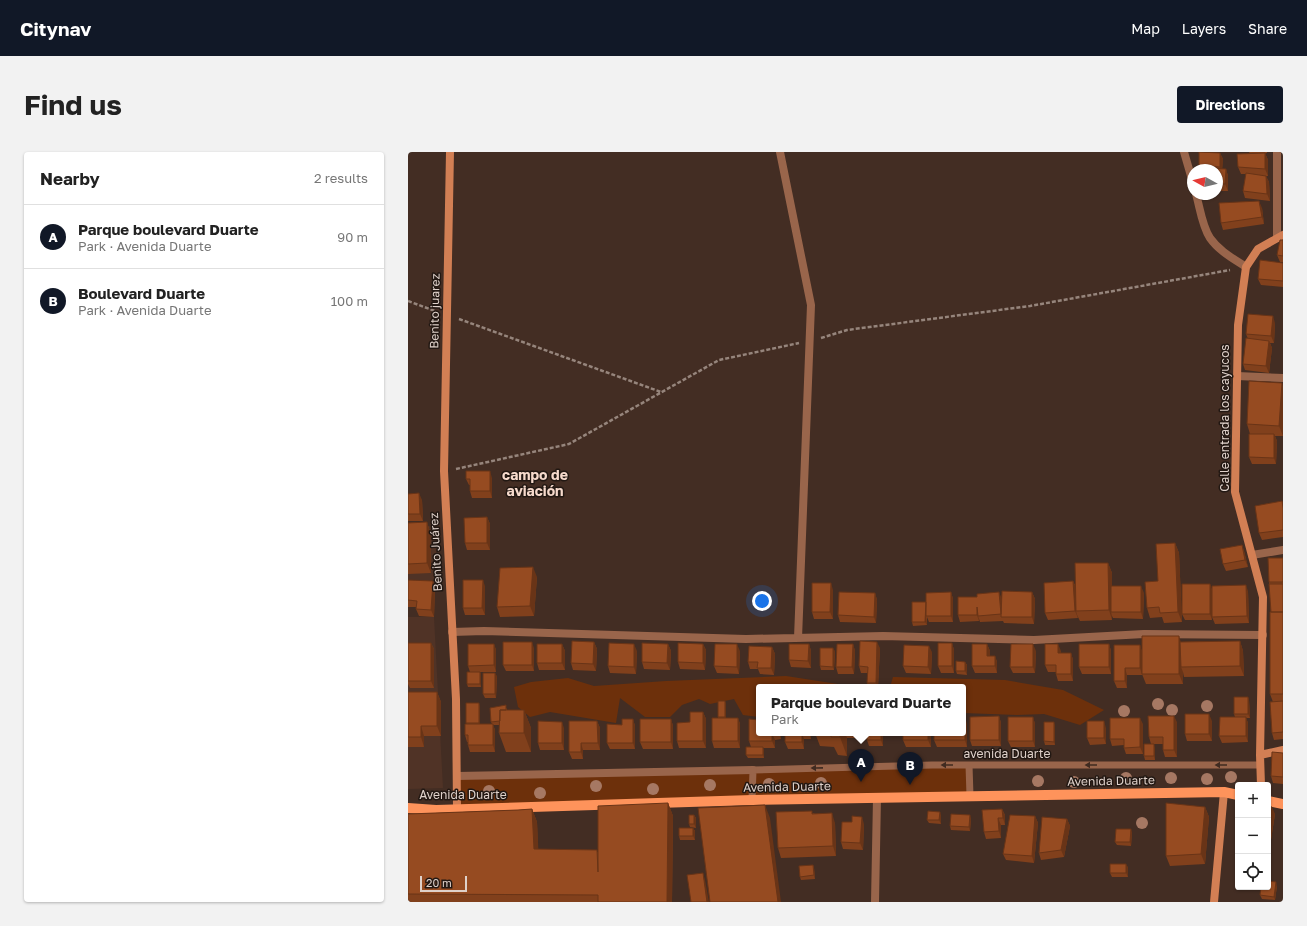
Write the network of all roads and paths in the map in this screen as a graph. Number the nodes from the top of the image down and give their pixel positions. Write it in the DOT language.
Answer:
graph roads {
  1 [pos="450,152"];
  2 [pos="780,152"];
  3 [pos="1184,152"];
  4 [pos="1277,152"];
  5 [pos="1187,164"];
  6 [pos="1198,200"];
  7 [pos="1280,236"];
  8 [pos="1246,268"];
  9 [pos="408,301"];
  10 [pos="447,315"];
  11 [pos="809,341"];
  12 [pos="1237,376"];
  13 [pos="1283,378"];
  14 [pos="662,392"];
  15 [pos="444,471"];
  16 [pos="1283,550"];
  17 [pos="1252,555"];
  18 [pos="452,632"];
  19 [pos="1262,635"];
  20 [pos="798,638"];
  21 [pos="1283,750"];
  22 [pos="1260,755"];
  23 [pos="969,765"];
  24 [pos="1260,765"];
  25 [pos="753,770"];
  26 [pos="457,776"];
  27 [pos="1261,782"];
  28 [pos="1224,792"];
  29 [pos="1235,794"];
  30 [pos="970,796"];
  31 [pos="877,798"];
  32 [pos="752,800"];
  33 [pos="1271,802"];
  34 [pos="1283,804"];
  35 [pos="408,808"];
  36 [pos="457,809"];
  37 [pos="875,902"];
  38 [pos="1214,902"];
  1 -- 10 [label="main road, Benito juarez"];
  2 -- 11 [label="street"];
  3 -- 5 [label="street"];
  4 -- 7 [label="street"];
  6 -- 8 [label="street"];
  7 -- 8 [label="main road, Calle entrada los cayucos"];
  8 -- 11 [label="path"];
  8 -- 12 [label="main road, Calle entrada los cayucos"];
  9 -- 10 [label="path"];
  10 -- 14 [label="path"];
  10 -- 15 [label="main road, Benito juarez"];
  11 -- 14 [label="path"];
  11 -- 20 [label="street"];
  12 -- 13 [label="street"];
  12 -- 17 [label="main road, Calle entrada los cayucos"];
  14 -- 15 [label="path"];
  15 -- 18 [label="main road, Benito Juárez"];
  16 -- 17 [label="street"];
  17 -- 19 [label="main road, Calle entrada los cayucos"];
  18 -- 20 [label="street"];
  18 -- 26 [label="main road, Benito Juárez"];
  19 -- 20 [label="street"];
  19 -- 22 [label="main road, Calle entrada los cayucos"];
  21 -- 22 [label="main road"];
  22 -- 24 [label="main road, Calle entrada los cayucos"];
  24 -- 23 [label="lane, avenida Duarte, one-way"];
  23 -- 25 [label="lane, avenida Duarte, one-way"];
  23 -- 30 [label="lane"];
  24 -- 27 [label="main road, Calle entrada los cayucos"];
  25 -- 26 [label="street"];
  25 -- 32 [label="lane"];
  26 -- 36 [label="main road, Benito Juárez"];
  28 -- 29 [label="main road, Avenida Duarte"];
  28 -- 30 [label="main road, Avenida Duarte"];
  28 -- 38 [label="main road"];
  30 -- 31 [label="main road, Avenida Duarte"];
  31 -- 32 [label="main road, Avenida Duarte"];
  31 -- 37 [label="street"];
  32 -- 36 [label="main road, Avenida Duarte"];
  33 -- 34 [label="main road"];
  35 -- 36 [label="main road, Avenida Duarte"];
}
